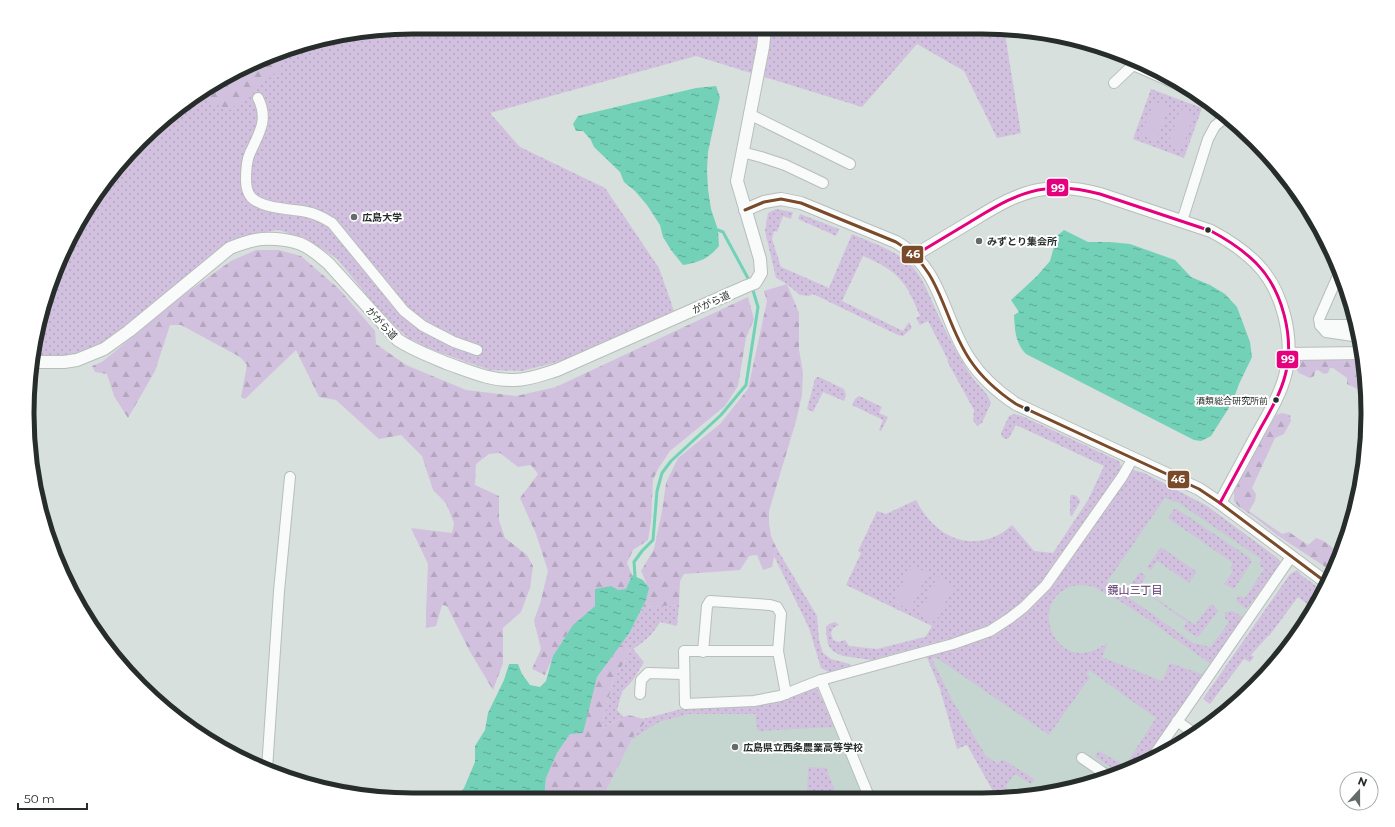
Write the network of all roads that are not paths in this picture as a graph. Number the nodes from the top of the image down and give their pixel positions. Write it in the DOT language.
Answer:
graph roads {
  1 [pos="764,34"];
  2 [pos="1133,66"];
  3 [pos="1114,83"];
  4 [pos="258,98"];
  5 [pos="749,114"];
  6 [pos="1222,120"];
  7 [pos="742,152"];
  8 [pos="850,164"];
  9 [pos="823,183"];
  10 [pos="745,210"];
  11 [pos="1182,222"];
  12 [pos="915,255"];
  13 [pos="1336,279"];
  14 [pos="1320,325"];
  15 [pos="1350,325"];
  16 [pos="1353,336"];
  17 [pos="477,350"];
  18 [pos="1356,353"];
  19 [pos="1289,354"];
  20 [pos="37,362"];
  21 [pos="1133,458"];
  22 [pos="290,477"];
  23 [pos="1220,503"];
  24 [pos="1291,557"];
  25 [pos="1323,580"];
  26 [pos="778,651"];
  27 [pos="703,652"];
  28 [pos="684,674"];
  29 [pos="821,680"];
  30 [pos="640,694"];
  31 [pos="786,694"];
  32 [pos="1177,721"];
  33 [pos="1190,730"];
  34 [pos="1161,747"];
  35 [pos="1082,758"];
  36 [pos="267,764"];
  37 [pos="1103,773"];
  38 [pos="868,793"];
  1 -- 5 [label="street"];
  2 -- 3 [label="street"];
  4 -- 17 [label="street"];
  5 -- 7 [label="street"];
  5 -- 8 [label="street"];
  6 -- 11 [label="street"];
  7 -- 9 [label="street"];
  7 -- 10 [label="street"];
  10 -- 12 [label="street"];
  10 -- 20 [label="street, ががら道"];
  11 -- 12 [label="street"];
  11 -- 19 [label="street"];
  12 -- 21 [label="street"];
  13 -- 14 [label="street"];
  14 -- 15 [label="street"];
  14 -- 16 [label="street"];
  18 -- 19 [label="street"];
  19 -- 23 [label="street"];
  21 -- 23 [label="street"];
  21 -- 29 [label="street"];
  22 -- 36 [label="street"];
  23 -- 24 [label="street"];
  24 -- 25 [label="street"];
  24 -- 32 [label="street"];
  26 -- 27 [label="street"];
  26 -- 27 [label="street"];
  26 -- 31 [label="street"];
  27 -- 28 [label="street"];
  28 -- 30 [label="street"];
  28 -- 31 [label="street"];
  29 -- 31 [label="street"];
  29 -- 38 [label="street"];
  32 -- 33 [label="street"];
  32 -- 34 [label="street"];
  35 -- 37 [label="street"];
}
